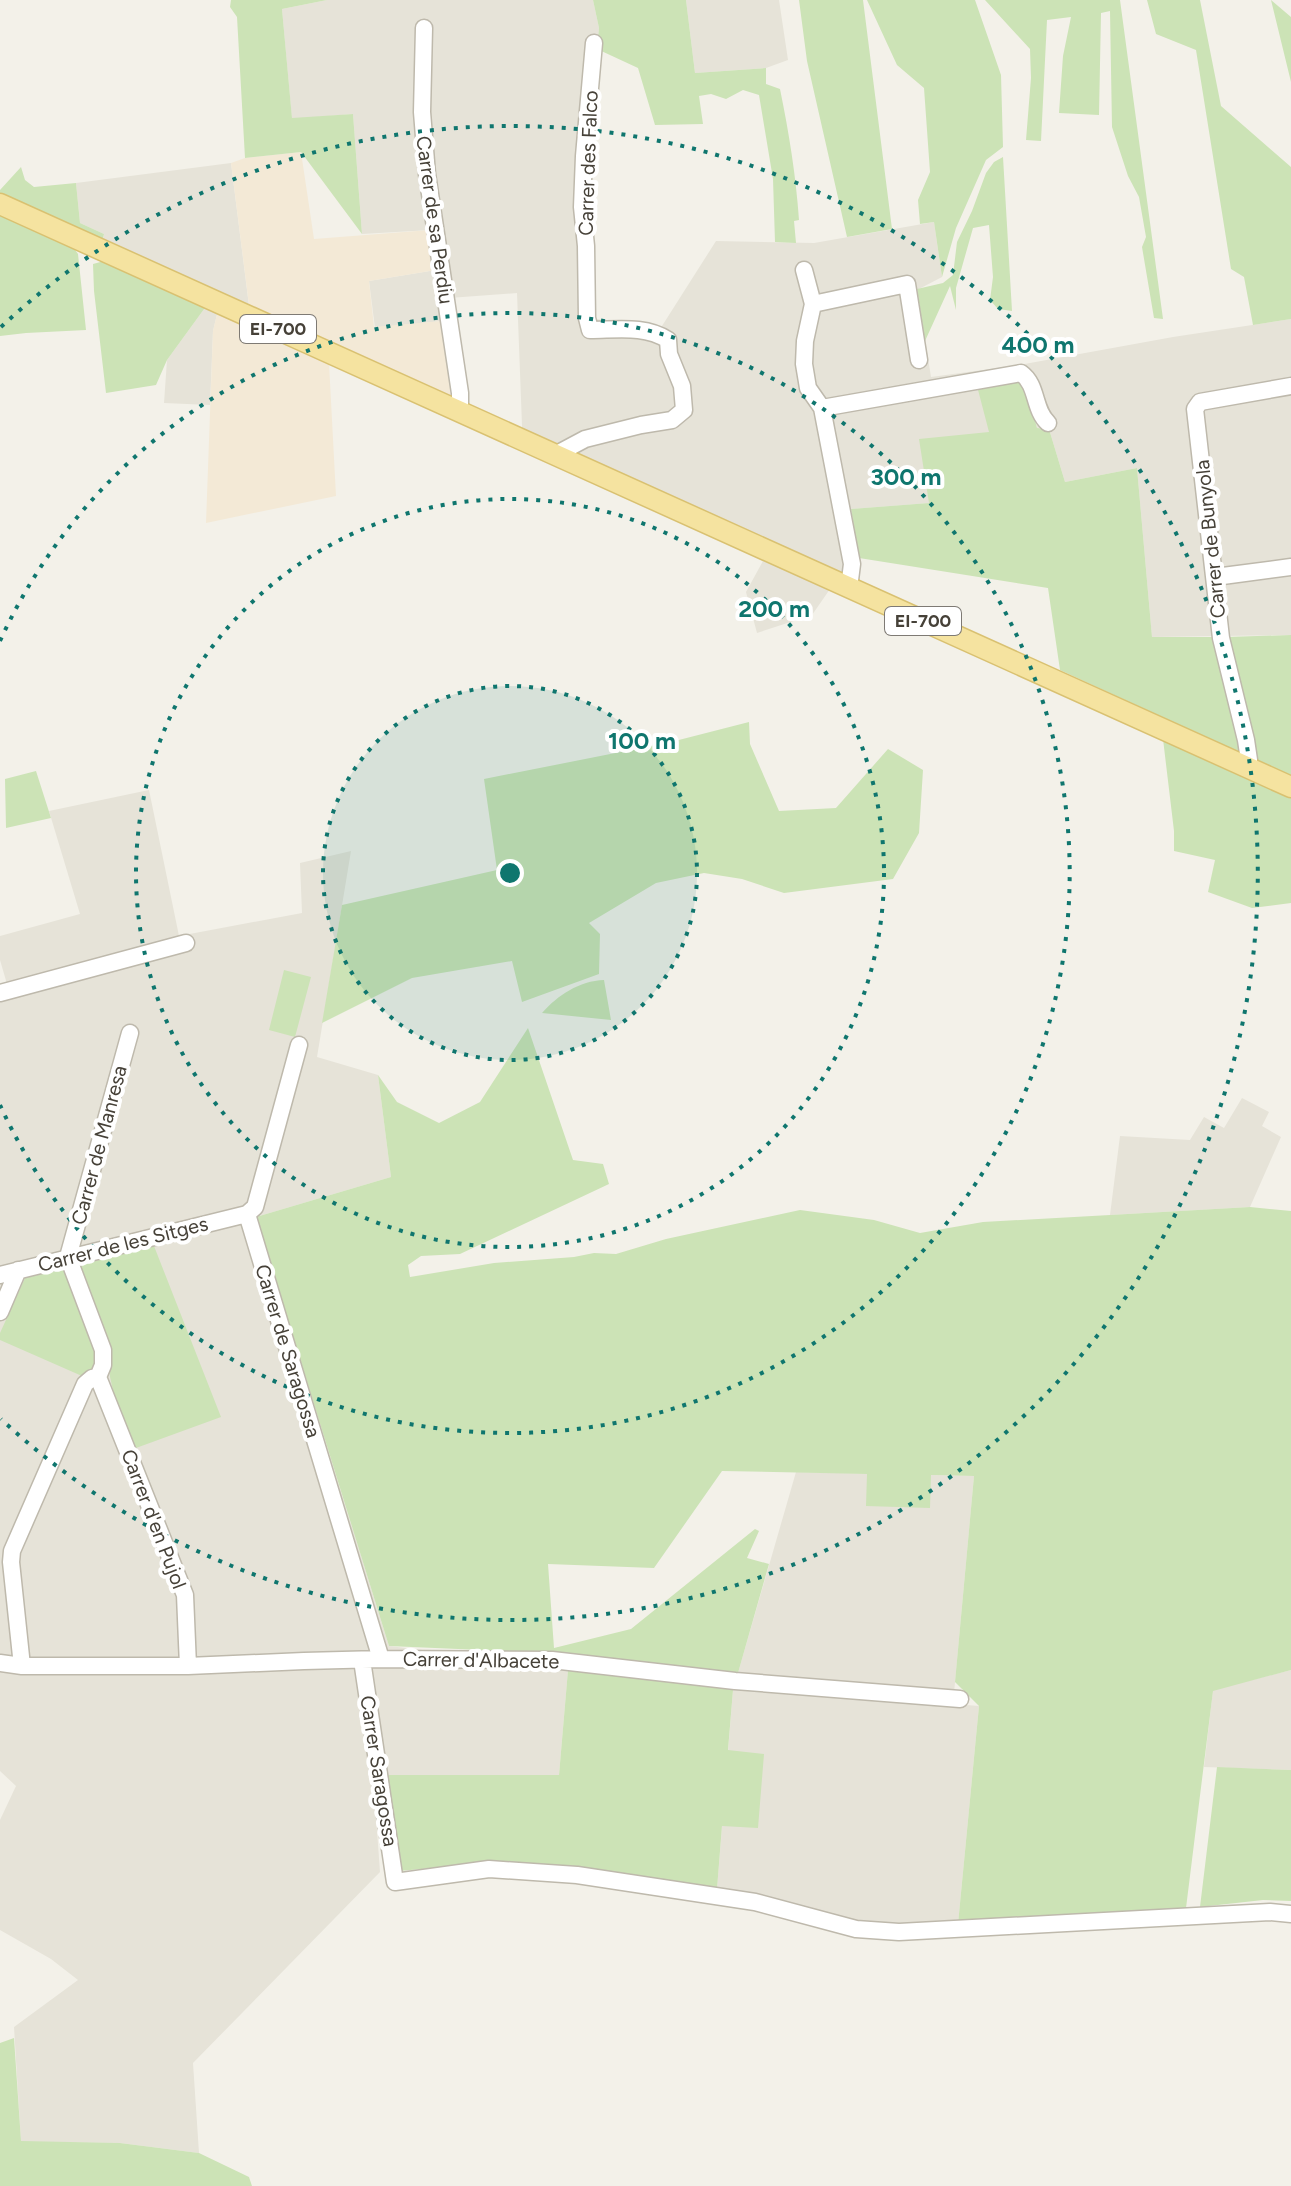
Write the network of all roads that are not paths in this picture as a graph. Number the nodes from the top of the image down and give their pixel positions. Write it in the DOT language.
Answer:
graph roads {
  1 [pos="424,28"];
  2 [pos="594,43"];
  3 [pos="0,204"];
  4 [pos="804,270"];
  5 [pos="813,304"];
  6 [pos="919,360"];
  7 [pos="1291,386"];
  8 [pos="822,408"];
  9 [pos="460,412"];
  10 [pos="1048,423"];
  11 [pos="555,455"];
  12 [pos="1291,567"];
  13 [pos="1215,577"];
  14 [pos="847,586"];
  15 [pos="1247,767"];
  16 [pos="1291,787"];
  17 [pos="186,943"];
  18 [pos="0,993"];
  19 [pos="130,1033"];
  20 [pos="299,1045"];
  21 [pos="247,1214"];
  22 [pos="68,1257"];
  23 [pos="18,1270"];
  24 [pos="0,1275"];
  25 [pos="0,1312"];
  26 [pos="98,1377"];
  27 [pos="381,1659"];
  28 [pos="362,1660"];
  29 [pos="0,1663"];
  30 [pos="22,1666"];
  31 [pos="188,1666"];
  32 [pos="960,1699"];
  33 [pos="1291,1914"];
  1 -- 9 [label="street, Carrer de sa Perdiu"];
  2 -- 11 [label="street, Carrer des Falco"];
  3 -- 9 [label="main road, EI-700"];
  4 -- 5 [label="street"];
  5 -- 6 [label="street"];
  5 -- 8 [label="street"];
  7 -- 13 [label="street, Carrer de Bunyola"];
  8 -- 10 [label="street"];
  8 -- 14 [label="street"];
  9 -- 11 [label="main road, EI-700"];
  11 -- 14 [label="main road, EI-700"];
  12 -- 13 [label="street"];
  13 -- 15 [label="street, Carrer de Bunyola"];
  14 -- 15 [label="main road, EI-700"];
  15 -- 16 [label="main road, EI-700"];
  17 -- 18 [label="street"];
  19 -- 22 [label="street, Carrer de Manresa"];
  20 -- 21 [label="street"];
  21 -- 22 [label="street, Carrer de les Sitges"];
  21 -- 27 [label="street, Carrer de Saragossa"];
  22 -- 23 [label="street, Carrer de les Sitges"];
  22 -- 26 [label="street, Carrer d'en Pujol"];
  23 -- 24 [label="street, Carrer de les Sitges"];
  23 -- 25 [label="street"];
  26 -- 30 [label="street"];
  26 -- 31 [label="street, Carrer d'en Pujol"];
  27 -- 28 [label="street, Carrer d'Albacete"];
  27 -- 32 [label="street, Carrer d'Albacete"];
  28 -- 31 [label="street, Carrer d'Albacete"];
  28 -- 33 [label="street, Carrer Saragossa"];
  29 -- 30 [label="street, Carrer d'Albacete"];
  30 -- 31 [label="street, Carrer d'Albacete"];
}
